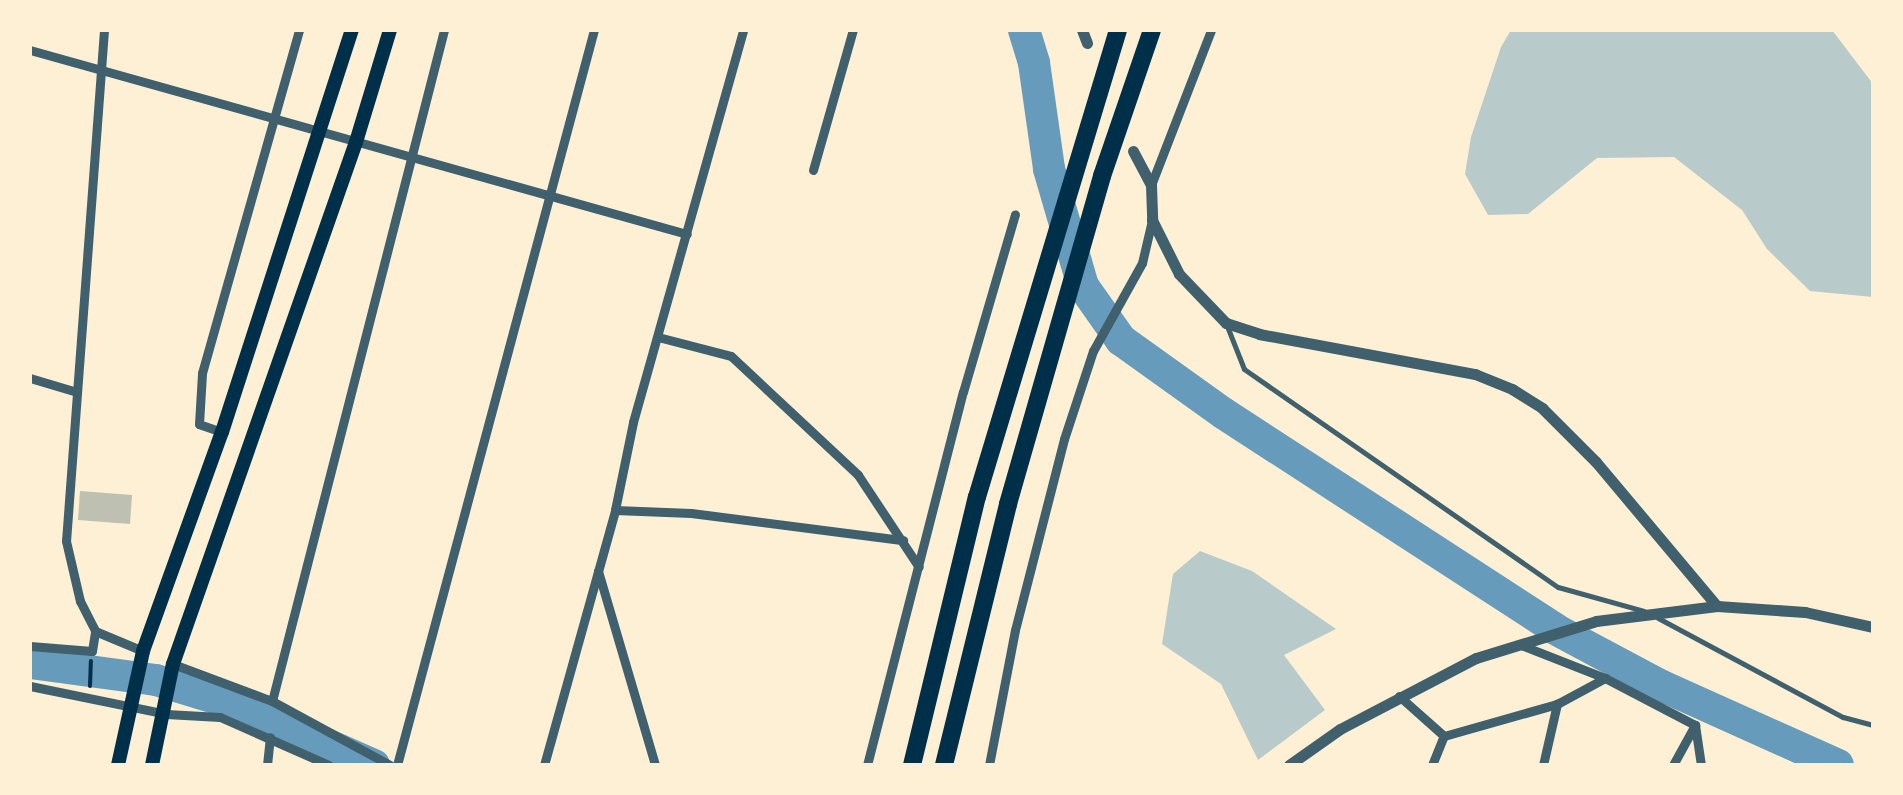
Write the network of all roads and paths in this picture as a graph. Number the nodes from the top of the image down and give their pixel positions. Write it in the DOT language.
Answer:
graph roads {
  1 [pos="104,30"];
  2 [pos="299,30"];
  3 [pos="352,30"];
  4 [pos="390,30"];
  5 [pos="444,30"];
  6 [pos="594,30"];
  7 [pos="743,30"];
  8 [pos="853,30"];
  9 [pos="1082,30"];
  10 [pos="1118,30"];
  11 [pos="1152,30"];
  12 [pos="1210,30"];
  13 [pos="1087,43"];
  14 [pos="30,50"];
  15 [pos="100,68"];
  16 [pos="274,122"];
  17 [pos="320,133"];
  18 [pos="356,142"];
  19 [pos="1133,150"];
  20 [pos="410,154"];
  21 [pos="813,170"];
  22 [pos="1151,184"];
  23 [pos="547,195"];
  24 [pos="1015,214"];
  25 [pos="1152,220"];
  26 [pos="687,234"];
  27 [pos="1226,322"];
  28 [pos="658,337"];
  29 [pos="30,378"];
  30 [pos="77,392"];
  31 [pos="222,432"];
  32 [pos="616,510"];
  33 [pos="903,540"];
  34 [pos="919,567"];
  35 [pos="598,571"];
  36 [pos="1717,606"];
  37 [pos="1648,612"];
  38 [pos="1873,626"];
  39 [pos="95,630"];
  40 [pos="1516,643"];
  41 [pos="30,646"];
  42 [pos="92,651"];
  43 [pos="143,651"];
  44 [pos="173,664"];
  45 [pos="1605,678"];
  46 [pos="30,686"];
  47 [pos="89,696"];
  48 [pos="1399,696"];
  49 [pos="272,702"];
  50 [pos="1558,704"];
  51 [pos="133,708"];
  52 [pos="166,714"];
  53 [pos="1873,724"];
  54 [pos="1695,725"];
  55 [pos="270,736"];
  56 [pos="1444,736"];
  57 [pos="118,765"];
  58 [pos="152,765"];
  59 [pos="267,765"];
  60 [pos="329,765"];
  61 [pos="394,765"];
  62 [pos="544,765"];
  63 [pos="654,765"];
  64 [pos="868,765"];
  65 [pos="912,765"];
  66 [pos="944,765"];
  67 [pos="990,765"];
  68 [pos="1289,765"];
  69 [pos="1432,765"];
  70 [pos="1544,765"];
  71 [pos="1673,765"];
  72 [pos="1700,765"];
  1 -- 15 [label="street"];
  2 -- 16 [label="street"];
  3 -- 17 [label="main road"];
  4 -- 18 [label="main road"];
  5 -- 20 [label="street"];
  6 -- 23 [label="street"];
  7 -- 26 [label="street"];
  8 -- 21 [label="street"];
  9 -- 13 [label="street"];
  10 -- 65 [label="highway"];
  11 -- 66 [label="highway"];
  12 -- 22 [label="street"];
  14 -- 15 [label="street"];
  15 -- 16 [label="street"];
  15 -- 30 [label="street"];
  16 -- 17 [label="street"];
  16 -- 31 [label="street"];
  17 -- 18 [label="street"];
  17 -- 31 [label="main road"];
  18 -- 20 [label="street"];
  18 -- 44 [label="main road"];
  19 -- 22 [label="street"];
  20 -- 23 [label="street"];
  20 -- 49 [label="street"];
  22 -- 25 [label="street"];
  23 -- 26 [label="street"];
  23 -- 61 [label="street"];
  24 -- 34 [label="street"];
  25 -- 27 [label="street"];
  25 -- 67 [label="street"];
  26 -- 28 [label="street"];
  27 -- 36 [label="street"];
  27 -- 37 [label="lane"];
  28 -- 32 [label="street"];
  28 -- 33 [label="street"];
  29 -- 30 [label="street"];
  30 -- 39 [label="street"];
  31 -- 43 [label="main road"];
  32 -- 33 [label="street"];
  32 -- 35 [label="street"];
  33 -- 34 [label="street"];
  34 -- 64 [label="street"];
  35 -- 62 [label="street"];
  35 -- 63 [label="street"];
  36 -- 37 [label="street"];
  36 -- 38 [label="street"];
  37 -- 40 [label="street"];
  37 -- 53 [label="lane"];
  39 -- 42 [label="street"];
  39 -- 43 [label="street"];
  40 -- 45 [label="street"];
  40 -- 48 [label="street"];
  41 -- 42 [label="street"];
  42 -- 47 [label="path"];
  43 -- 51 [label="main road"];
  44 -- 49 [label="street"];
  44 -- 52 [label="main road"];
  45 -- 50 [label="street"];
  45 -- 54 [label="street"];
  46 -- 47 [label="street"];
  47 -- 51 [label="street"];
  48 -- 56 [label="street"];
  48 -- 68 [label="street"];
  49 -- 61 [label="street"];
  50 -- 56 [label="street"];
  50 -- 70 [label="street"];
  51 -- 52 [label="street"];
  51 -- 57 [label="main road"];
  52 -- 55 [label="street"];
  52 -- 58 [label="main road"];
  54 -- 71 [label="street"];
  54 -- 72 [label="street"];
  55 -- 59 [label="street"];
  55 -- 60 [label="street"];
  56 -- 69 [label="street"];
}
